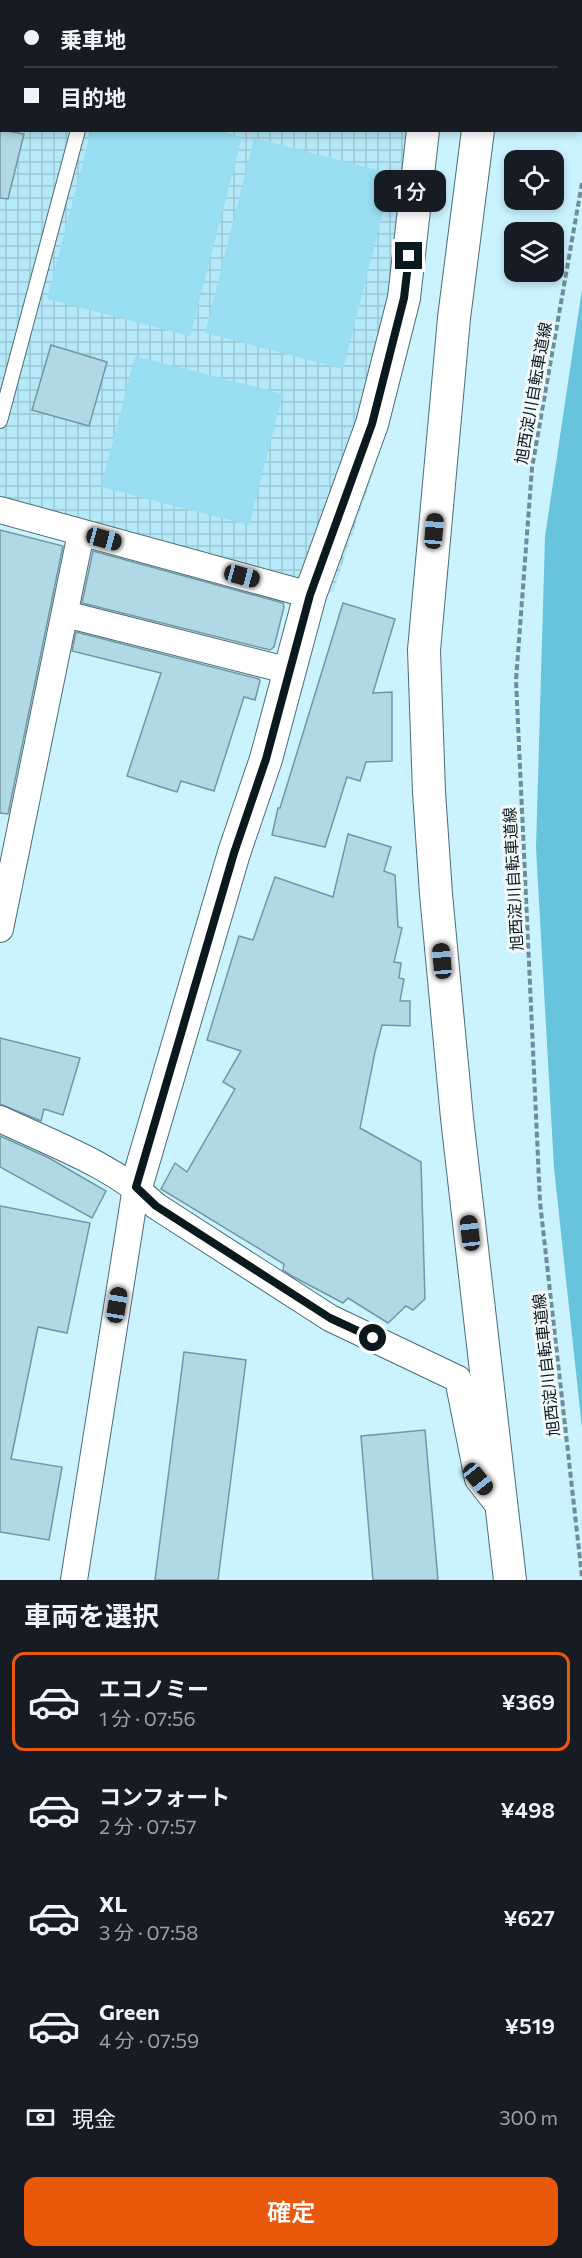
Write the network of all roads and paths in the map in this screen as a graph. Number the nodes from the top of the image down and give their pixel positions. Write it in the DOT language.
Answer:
graph roads {
  1 [pos="77,132"];
  2 [pos="423,132"];
  3 [pos="478,132"];
  4 [pos="582,183"];
  5 [pos="0,421"];
  6 [pos="0,510"];
  7 [pos="81,533"];
  8 [pos="310,595"];
  9 [pos="65,614"];
  10 [pos="290,671"];
  11 [pos="0,928"];
  12 [pos="0,1119"];
  13 [pos="136,1187"];
  14 [pos="503,1511"];
  15 [pos="582,1577"];
  16 [pos="74,1580"];
  17 [pos="510,1580"];
  1 -- 5 [label="lane"];
  2 -- 8 [label="street"];
  3 -- 14 [label="street"];
  4 -- 15 [label="path, 旭西淀川自転車道線"];
  6 -- 7 [label="street"];
  7 -- 8 [label="street"];
  7 -- 9 [label="street"];
  8 -- 10 [label="street"];
  9 -- 10 [label="street"];
  9 -- 11 [label="street"];
  10 -- 13 [label="street"];
  12 -- 13 [label="street"];
  13 -- 14 [label="street"];
  13 -- 16 [label="street"];
  14 -- 17 [label="street"];
}
